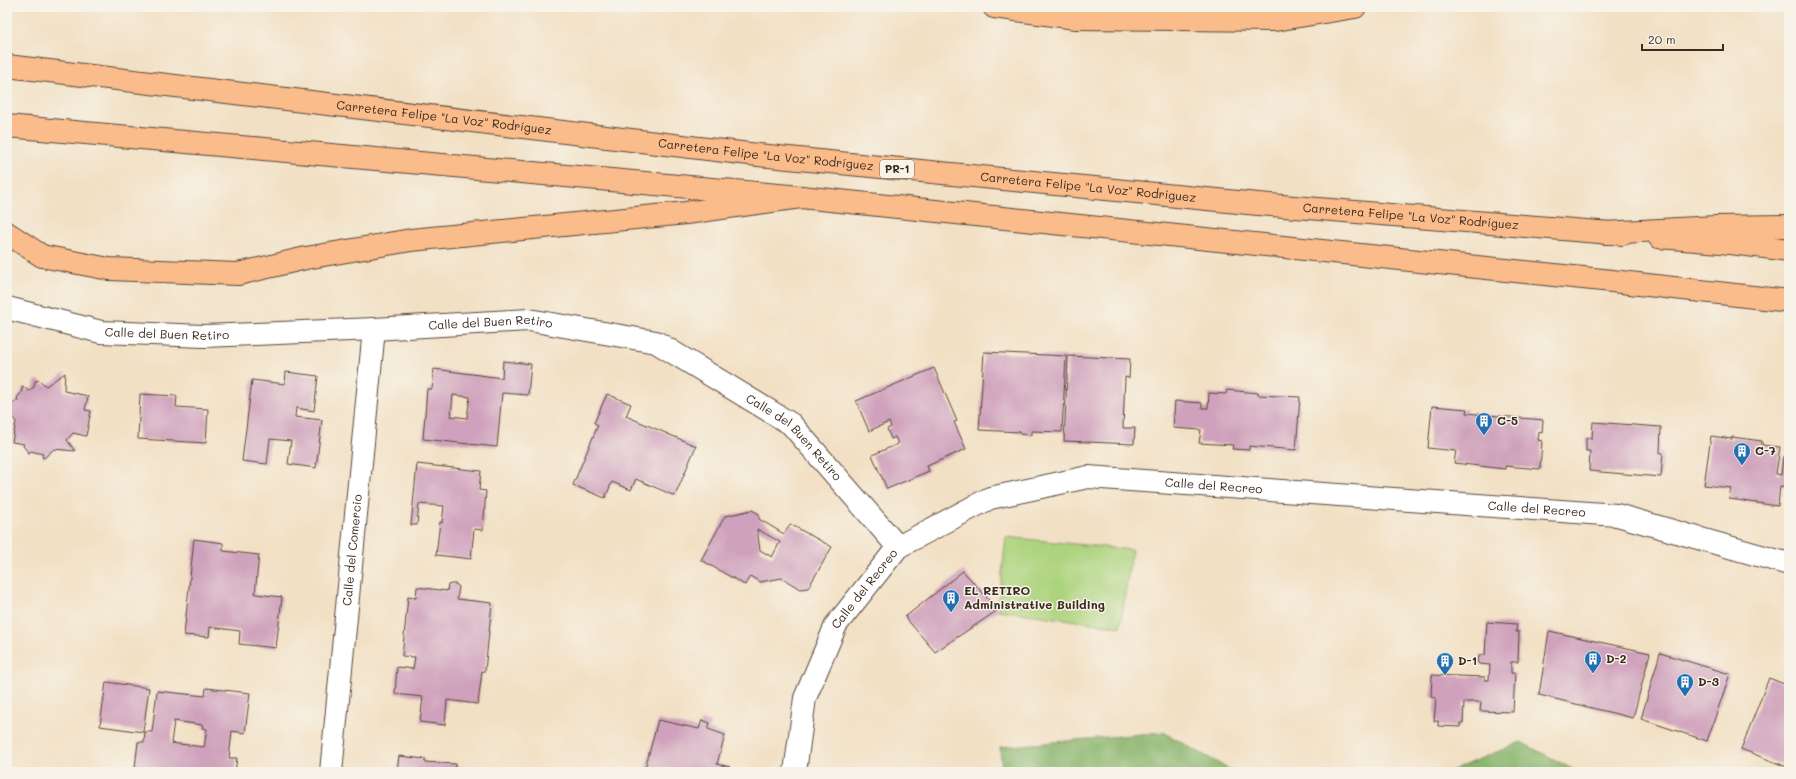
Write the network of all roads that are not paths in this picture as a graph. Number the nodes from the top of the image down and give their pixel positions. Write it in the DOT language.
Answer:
graph roads {
  1 [pos="994,7"];
  2 [pos="1355,7"];
  3 [pos="7,66"];
  4 [pos="7,126"];
  5 [pos="801,197"];
  6 [pos="1789,226"];
  7 [pos="7,233"];
  8 [pos="1604,233"];
  9 [pos="1789,250"];
  10 [pos="1789,301"];
  11 [pos="7,308"];
  12 [pos="374,329"];
  13 [pos="898,547"];
  14 [pos="1789,564"];
  15 [pos="331,772"];
  16 [pos="796,772"];
  1 -- 2 [label="highway"];
  3 -- 8 [label="highway, Carretera Felipe \"La Voz\" Rodríguez / PR-1"];
  4 -- 5 [label="highway"];
  5 -- 7 [label="highway"];
  5 -- 10 [label="highway"];
  6 -- 8 [label="highway"];
  8 -- 9 [label="highway, Carretera Felipe \"La Voz\" Rodríguez / PR-1"];
  11 -- 12 [label="street, Calle del Buen Retiro"];
  12 -- 13 [label="street, Calle del Buen Retiro"];
  12 -- 15 [label="street, Calle del Comercio"];
  13 -- 14 [label="street, Calle del Recreo"];
  13 -- 16 [label="street, Calle del Recreo"];
}
